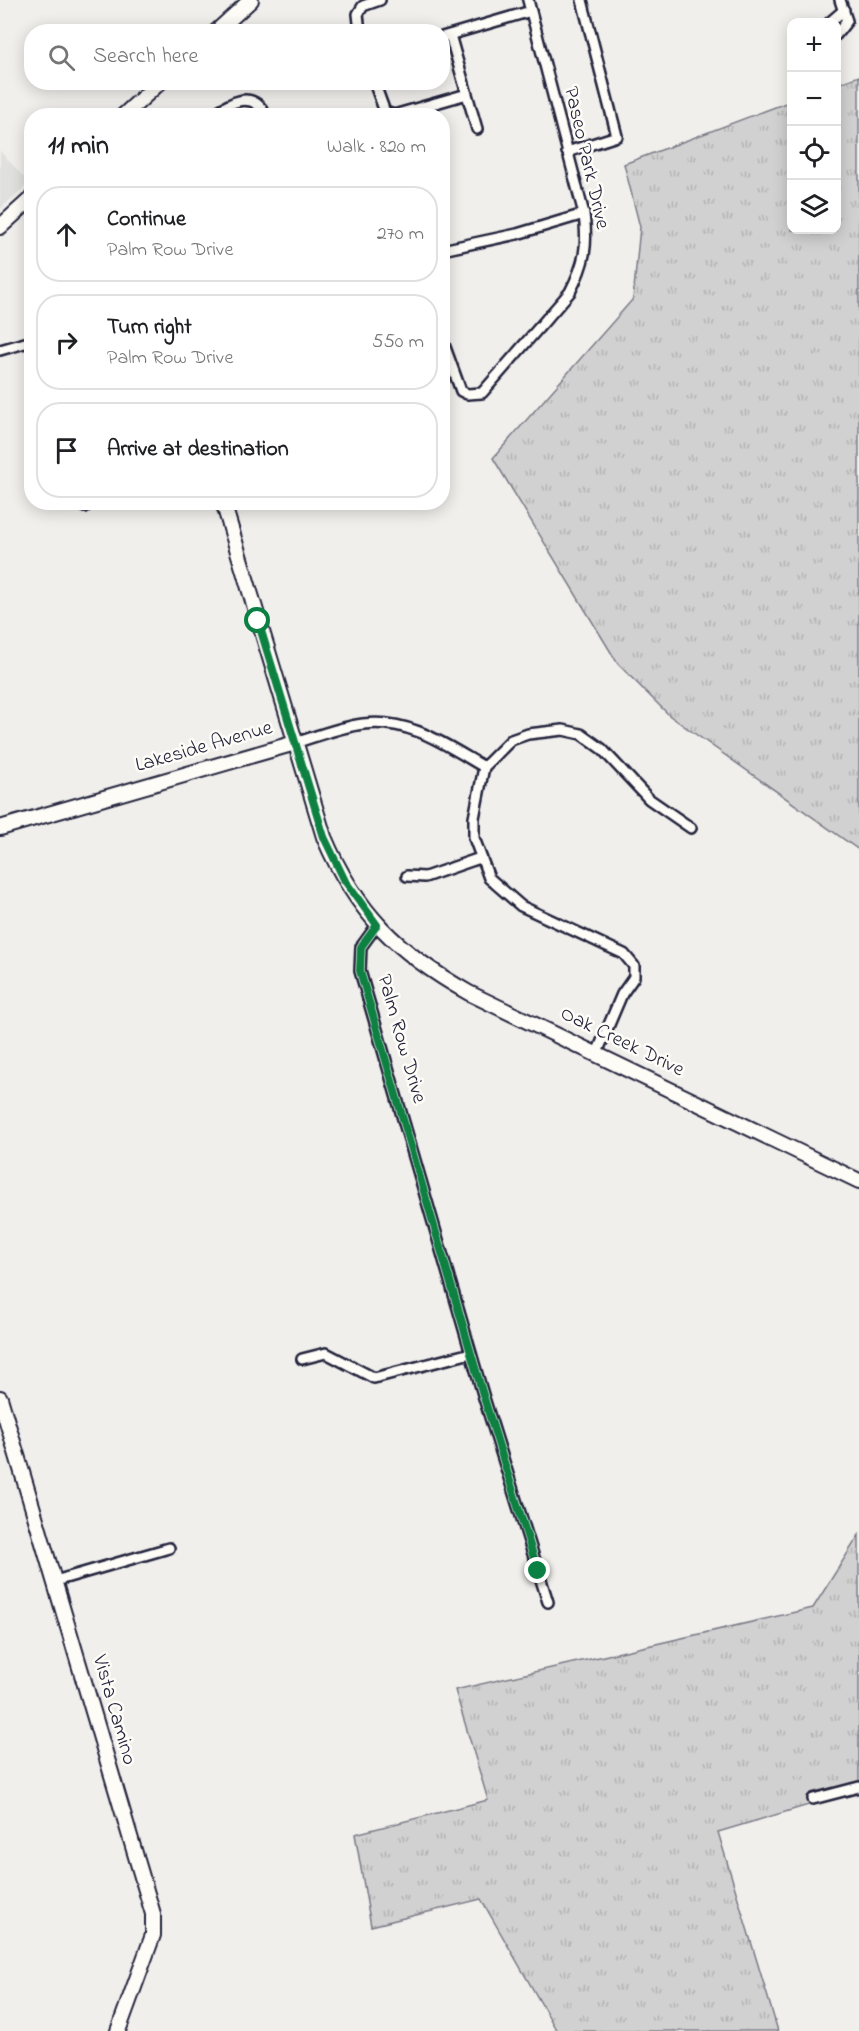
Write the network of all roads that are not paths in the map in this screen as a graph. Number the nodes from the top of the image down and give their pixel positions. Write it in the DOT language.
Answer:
graph roads {
  1 [pos="251,0"];
  2 [pos="380,0"];
  3 [pos="528,0"];
  4 [pos="582,0"];
  5 [pos="840,0"];
  6 [pos="844,10"];
  7 [pos="531,11"];
  8 [pos="835,18"];
  9 [pos="225,24"];
  10 [pos="359,24"];
  11 [pos="841,30"];
  12 [pos="450,35"];
  13 [pos="450,47"];
  14 [pos="151,90"];
  15 [pos="377,90"];
  16 [pos="467,94"];
  17 [pos="132,108"];
  18 [pos="223,108"];
  19 [pos="260,108"];
  20 [pos="384,108"];
  21 [pos="418,108"];
  22 [pos="477,129"];
  23 [pos="567,152"];
  24 [pos="24,205"];
  25 [pos="585,214"];
  26 [pos="0,227"];
  27 [pos="450,248"];
  28 [pos="24,344"];
  29 [pos="0,350"];
  30 [pos="450,361"];
  31 [pos="225,510"];
  32 [pos="295,743"];
  33 [pos="484,767"];
  34 [pos="0,828"];
  35 [pos="691,828"];
  36 [pos="480,858"];
  37 [pos="407,876"];
  38 [pos="377,925"];
  39 [pos="597,1053"];
  40 [pos="859,1181"];
  41 [pos="471,1353"];
  42 [pos="302,1359"];
  43 [pos="0,1398"];
  44 [pos="4,1429"];
  45 [pos="169,1548"];
  46 [pos="55,1581"];
  47 [pos="548,1602"];
  48 [pos="859,1787"];
  49 [pos="813,1799"];
  50 [pos="118,2031"];
  1 -- 9 [label="street"];
  2 -- 10 [label="street"];
  3 -- 7 [label="street, Paseo Park Drive"];
  4 -- 23 [label="street"];
  5 -- 6 [label="street"];
  6 -- 8 [label="street"];
  6 -- 11 [label="street"];
  7 -- 12 [label="street"];
  7 -- 23 [label="street, Paseo Park Drive"];
  13 -- 16 [label="street"];
  14 -- 17 [label="street"];
  15 -- 20 [label="street"];
  16 -- 21 [label="street"];
  16 -- 22 [label="street"];
  18 -- 19 [label="street"];
  23 -- 25 [label="street, Paseo Park Drive"];
  24 -- 26 [label="street"];
  25 -- 27 [label="street"];
  25 -- 30 [label="street, Paseo Park Drive"];
  28 -- 29 [label="street"];
  31 -- 32 [label="street"];
  32 -- 33 [label="street, Lakeside Avenue"];
  32 -- 34 [label="street, Lakeside Avenue"];
  32 -- 38 [label="street"];
  33 -- 35 [label="street"];
  33 -- 36 [label="street"];
  36 -- 37 [label="street"];
  36 -- 39 [label="street"];
  38 -- 39 [label="street, Oak Creek Drive"];
  38 -- 41 [label="street, Palm Row Drive"];
  39 -- 40 [label="street, Oak Creek Drive"];
  41 -- 42 [label="street"];
  41 -- 47 [label="street, Palm Row Drive"];
  43 -- 44 [label="street, Vista Camino"];
  44 -- 46 [label="street, Vista Camino"];
  45 -- 46 [label="street"];
  46 -- 50 [label="street, Vista Camino"];
  48 -- 49 [label="street"];
}
